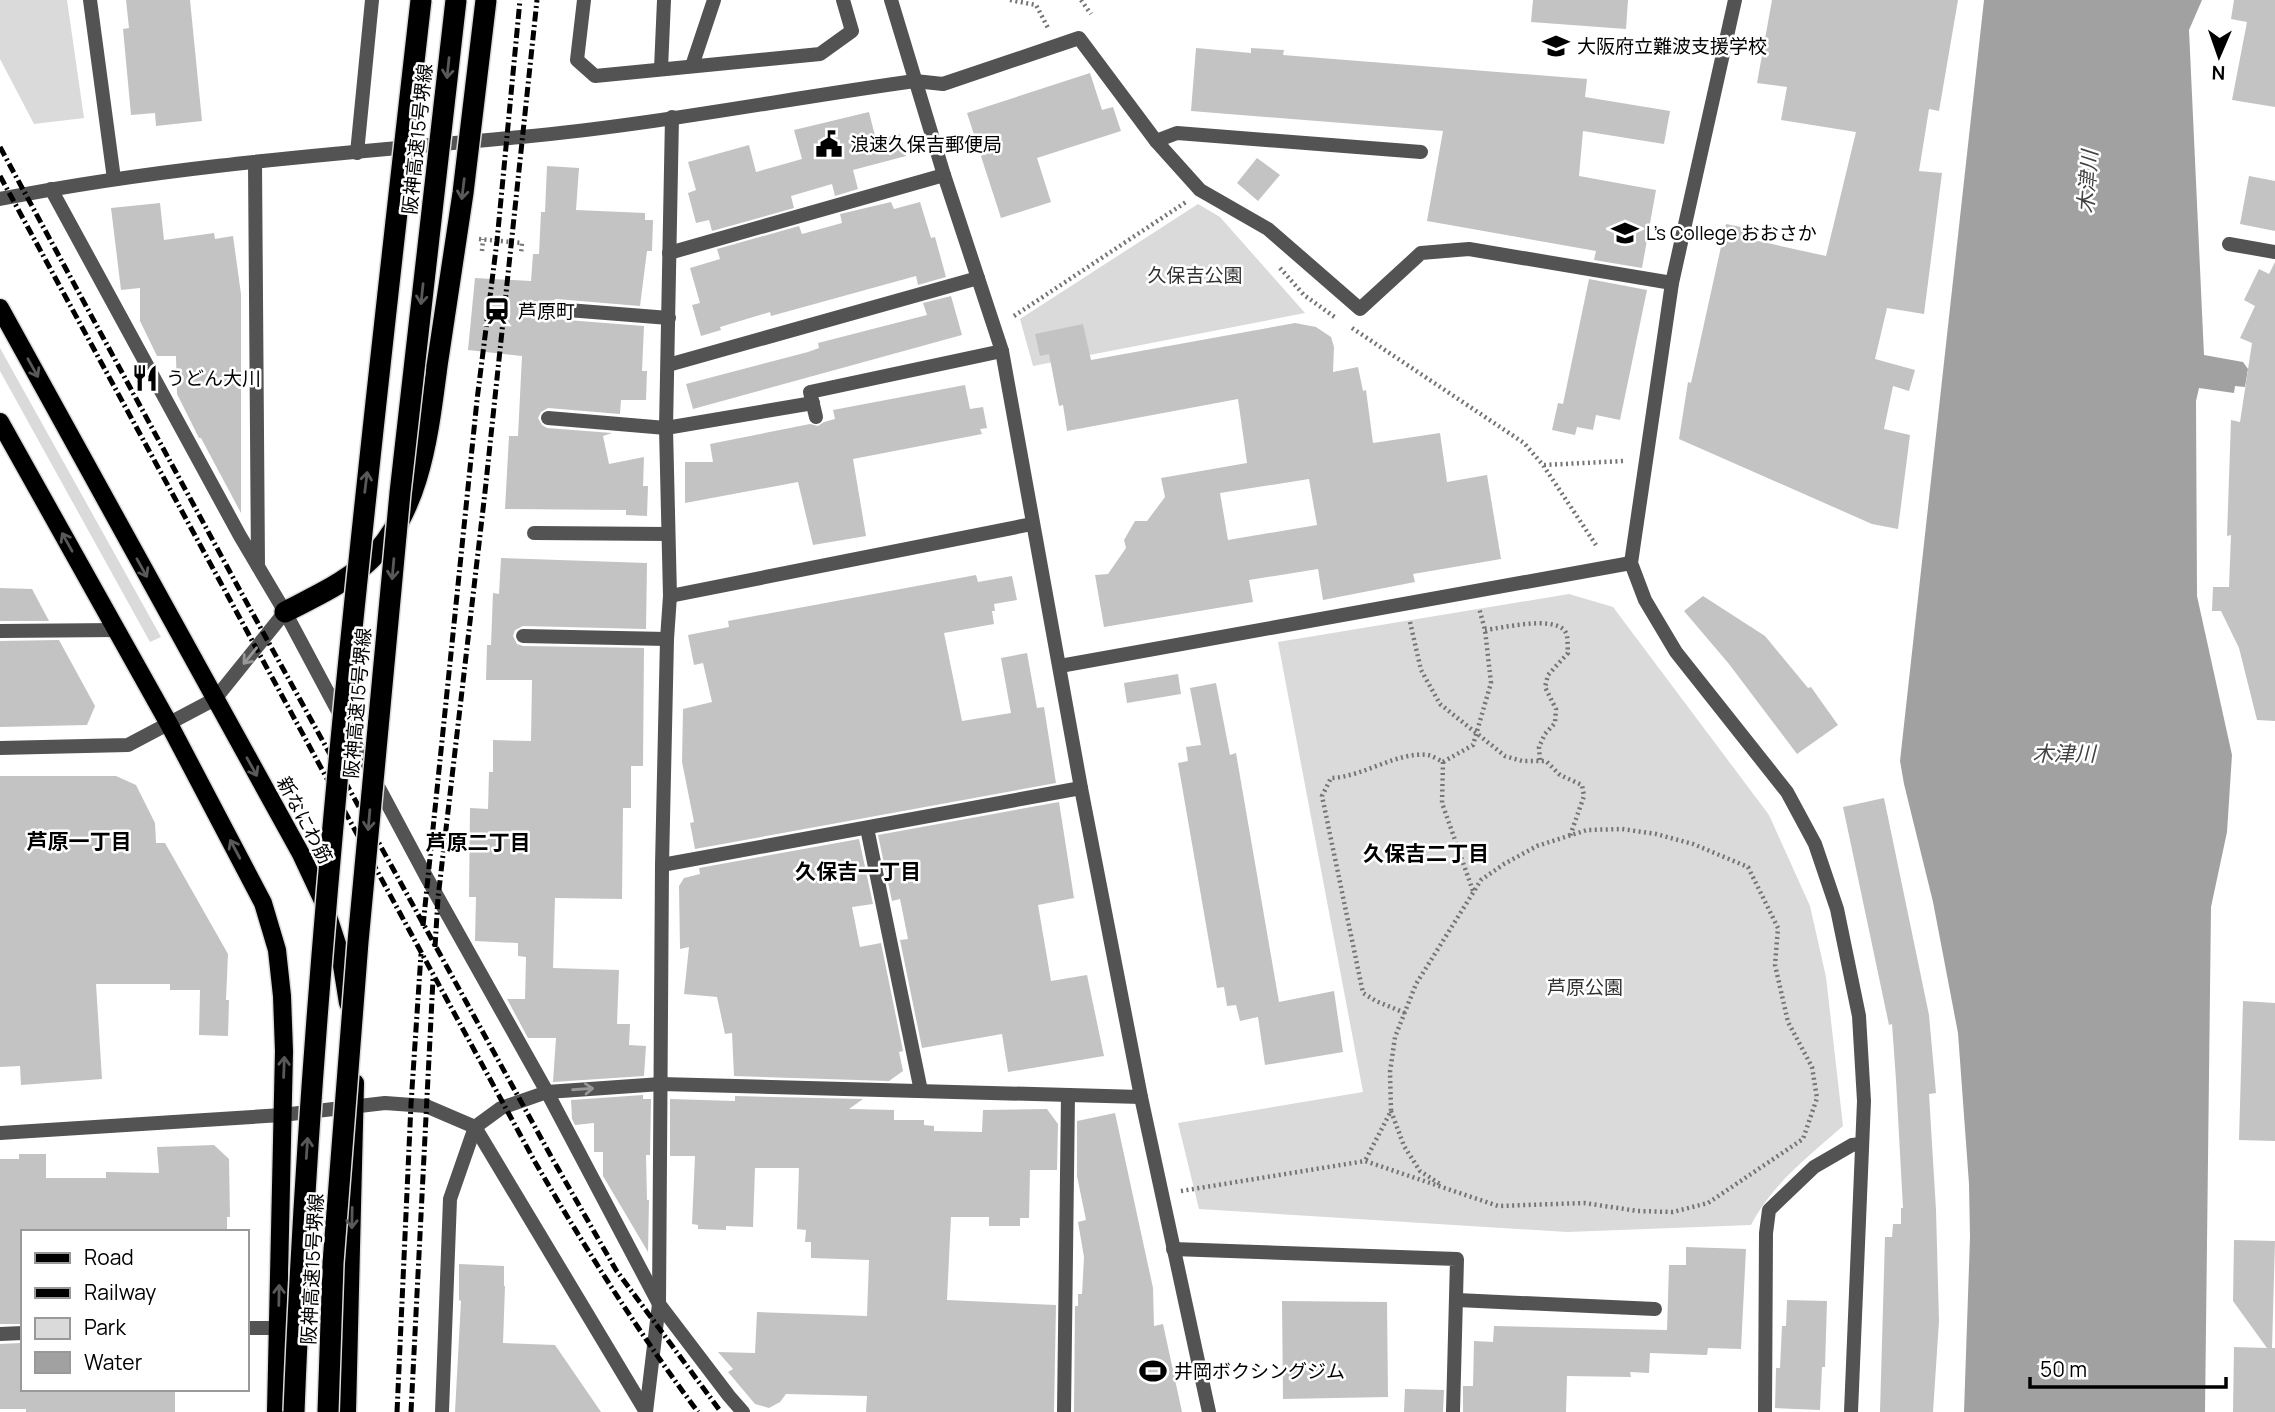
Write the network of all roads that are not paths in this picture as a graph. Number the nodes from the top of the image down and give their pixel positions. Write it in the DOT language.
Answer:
graph roads {
  1 [pos="90,0"];
  2 [pos="372,0"];
  3 [pos="421,0"];
  4 [pos="456,0"];
  5 [pos="486,0"];
  6 [pos="584,0"];
  7 [pos="664,0"];
  8 [pos="714,0"];
  9 [pos="843,0"];
  10 [pos="891,0"];
  11 [pos="1735,0"];
  12 [pos="692,66"];
  13 [pos="661,69"];
  14 [pos="915,81"];
  15 [pos="672,117"];
  16 [pos="1156,141"];
  17 [pos="1421,152"];
  18 [pos="357,153"];
  19 [pos="255,162"];
  20 [pos="944,175"];
  21 [pos="114,179"];
  22 [pos="51,189"];
  23 [pos="0,200"];
  24 [pos="2229,244"];
  25 [pos="2275,251"];
  26 [pos="670,253"];
  27 [pos="978,278"];
  28 [pos="1672,283"];
  29 [pos="0,308"];
  30 [pos="555,309"];
  31 [pos="669,318"];
  32 [pos="1002,351"];
  33 [pos="668,365"];
  34 [pos="548,418"];
  35 [pos="0,422"];
  36 [pos="666,428"];
  37 [pos="6,445"];
  38 [pos="1032,524"];
  39 [pos="534,533"];
  40 [pos="668,534"];
  41 [pos="1631,563"];
  42 [pos="258,567"];
  43 [pos="670,596"];
  44 [pos="285,612"];
  45 [pos="117,630"];
  46 [pos="0,631"];
  47 [pos="523,636"];
  48 [pos="667,639"];
  49 [pos="1060,666"];
  50 [pos="215,699"];
  51 [pos="169,724"];
  52 [pos="0,748"];
  53 [pos="1081,788"];
  54 [pos="867,828"];
  55 [pos="662,865"];
  56 [pos="661,1084"];
  57 [pos="921,1091"];
  58 [pos="547,1092"];
  59 [pos="1068,1095"];
  60 [pos="1141,1097"];
  61 [pos="356,1105"];
  62 [pos="282,1115"];
  63 [pos="475,1127"];
  64 [pos="0,1133"];
  65 [pos="1861,1144"];
  66 [pos="1173,1250"];
  67 [pos="1457,1300"];
  68 [pos="659,1304"];
  69 [pos="1655,1309"];
  70 [pos="248,1328"];
  71 [pos="279,1328"];
  72 [pos="21,1333"];
  73 [pos="0,1334"];
  74 [pos="276,1412"];
  75 [pos="294,1412"];
  76 [pos="328,1412"];
  77 [pos="347,1412"];
  78 [pos="442,1412"];
  79 [pos="646,1412"];
  80 [pos="743,1412"];
  81 [pos="1064,1412"];
  82 [pos="1209,1412"];
  83 [pos="1453,1412"];
  84 [pos="1765,1412"];
  85 [pos="1851,1412"];
  1 -- 21 [label="street"];
  2 -- 18 [label="street"];
  75 -- 3 [label="highway, 阪神高速15号堺線, one-way, bridge"];
  4 -- 76 [label="highway, 阪神高速15号堺線, one-way, bridge"];
  5 -- 44 [label="highway, one-way, bridge"];
  6 -- 13 [label="street"];
  7 -- 13 [label="street"];
  8 -- 12 [label="street"];
  9 -- 12 [label="street"];
  10 -- 14 [label="street"];
  11 -- 28 [label="street"];
  12 -- 13 [label="street"];
  14 -- 15 [label="street"];
  14 -- 16 [label="street"];
  14 -- 20 [label="street"];
  15 -- 18 [label="street"];
  15 -- 26 [label="street"];
  16 -- 17 [label="street"];
  16 -- 28 [label="street"];
  18 -- 19 [label="street"];
  19 -- 21 [label="street"];
  19 -- 42 [label="street"];
  20 -- 26 [label="street"];
  20 -- 27 [label="street"];
  21 -- 22 [label="street"];
  22 -- 23 [label="street"];
  22 -- 42 [label="street"];
  24 -- 25 [label="street"];
  26 -- 31 [label="street"];
  27 -- 32 [label="street"];
  27 -- 33 [label="street"];
  28 -- 41 [label="street"];
  29 -- 50 [label="main road, 新なにわ筋, one-way"];
  30 -- 31 [label="street"];
  31 -- 33 [label="street"];
  32 -- 36 [label="street"];
  32 -- 38 [label="street"];
  33 -- 36 [label="street"];
  34 -- 36 [label="street"];
  35 -- 37 [label="main road"];
  36 -- 40 [label="street"];
  45 -- 37 [label="main road, one-way"];
  38 -- 43 [label="street"];
  38 -- 49 [label="street"];
  39 -- 40 [label="street"];
  40 -- 43 [label="street"];
  41 -- 49 [label="street"];
  41 -- 65 [label="street"];
  42 -- 44 [label="street"];
  43 -- 48 [label="street"];
  44 -- 50 [label="street, one-way"];
  44 -- 58 [label="street"];
  45 -- 46 [label="street"];
  45 -- 51 [label="main road"];
  47 -- 48 [label="street"];
  48 -- 55 [label="street"];
  49 -- 53 [label="street"];
  50 -- 51 [label="street"];
  50 -- 61 [label="main road, 新なにわ筋, one-way"];
  51 -- 52 [label="street"];
  62 -- 51 [label="main road, one-way"];
  53 -- 54 [label="street"];
  53 -- 60 [label="street"];
  54 -- 55 [label="street"];
  54 -- 57 [label="street"];
  55 -- 56 [label="street"];
  56 -- 57 [label="street"];
  58 -- 56 [label="street, one-way"];
  56 -- 68 [label="street"];
  57 -- 59 [label="street"];
  58 -- 63 [label="street"];
  58 -- 68 [label="street"];
  59 -- 60 [label="street"];
  59 -- 81 [label="street"];
  60 -- 66 [label="street"];
  61 -- 62 [label="street"];
  61 -- 63 [label="street"];
  61 -- 77 [label="main road, 新なにわ筋, one-way"];
  62 -- 64 [label="street"];
  71 -- 62 [label="main road, one-way"];
  63 -- 78 [label="street"];
  63 -- 79 [label="street"];
  65 -- 84 [label="street"];
  65 -- 85 [label="street"];
  66 -- 67 [label="street"];
  66 -- 82 [label="street"];
  67 -- 69 [label="street"];
  67 -- 83 [label="street"];
  68 -- 79 [label="street"];
  68 -- 80 [label="street"];
  70 -- 71 [label="street"];
  71 -- 74 [label="main road"];
  72 -- 73 [label="street"];
}
